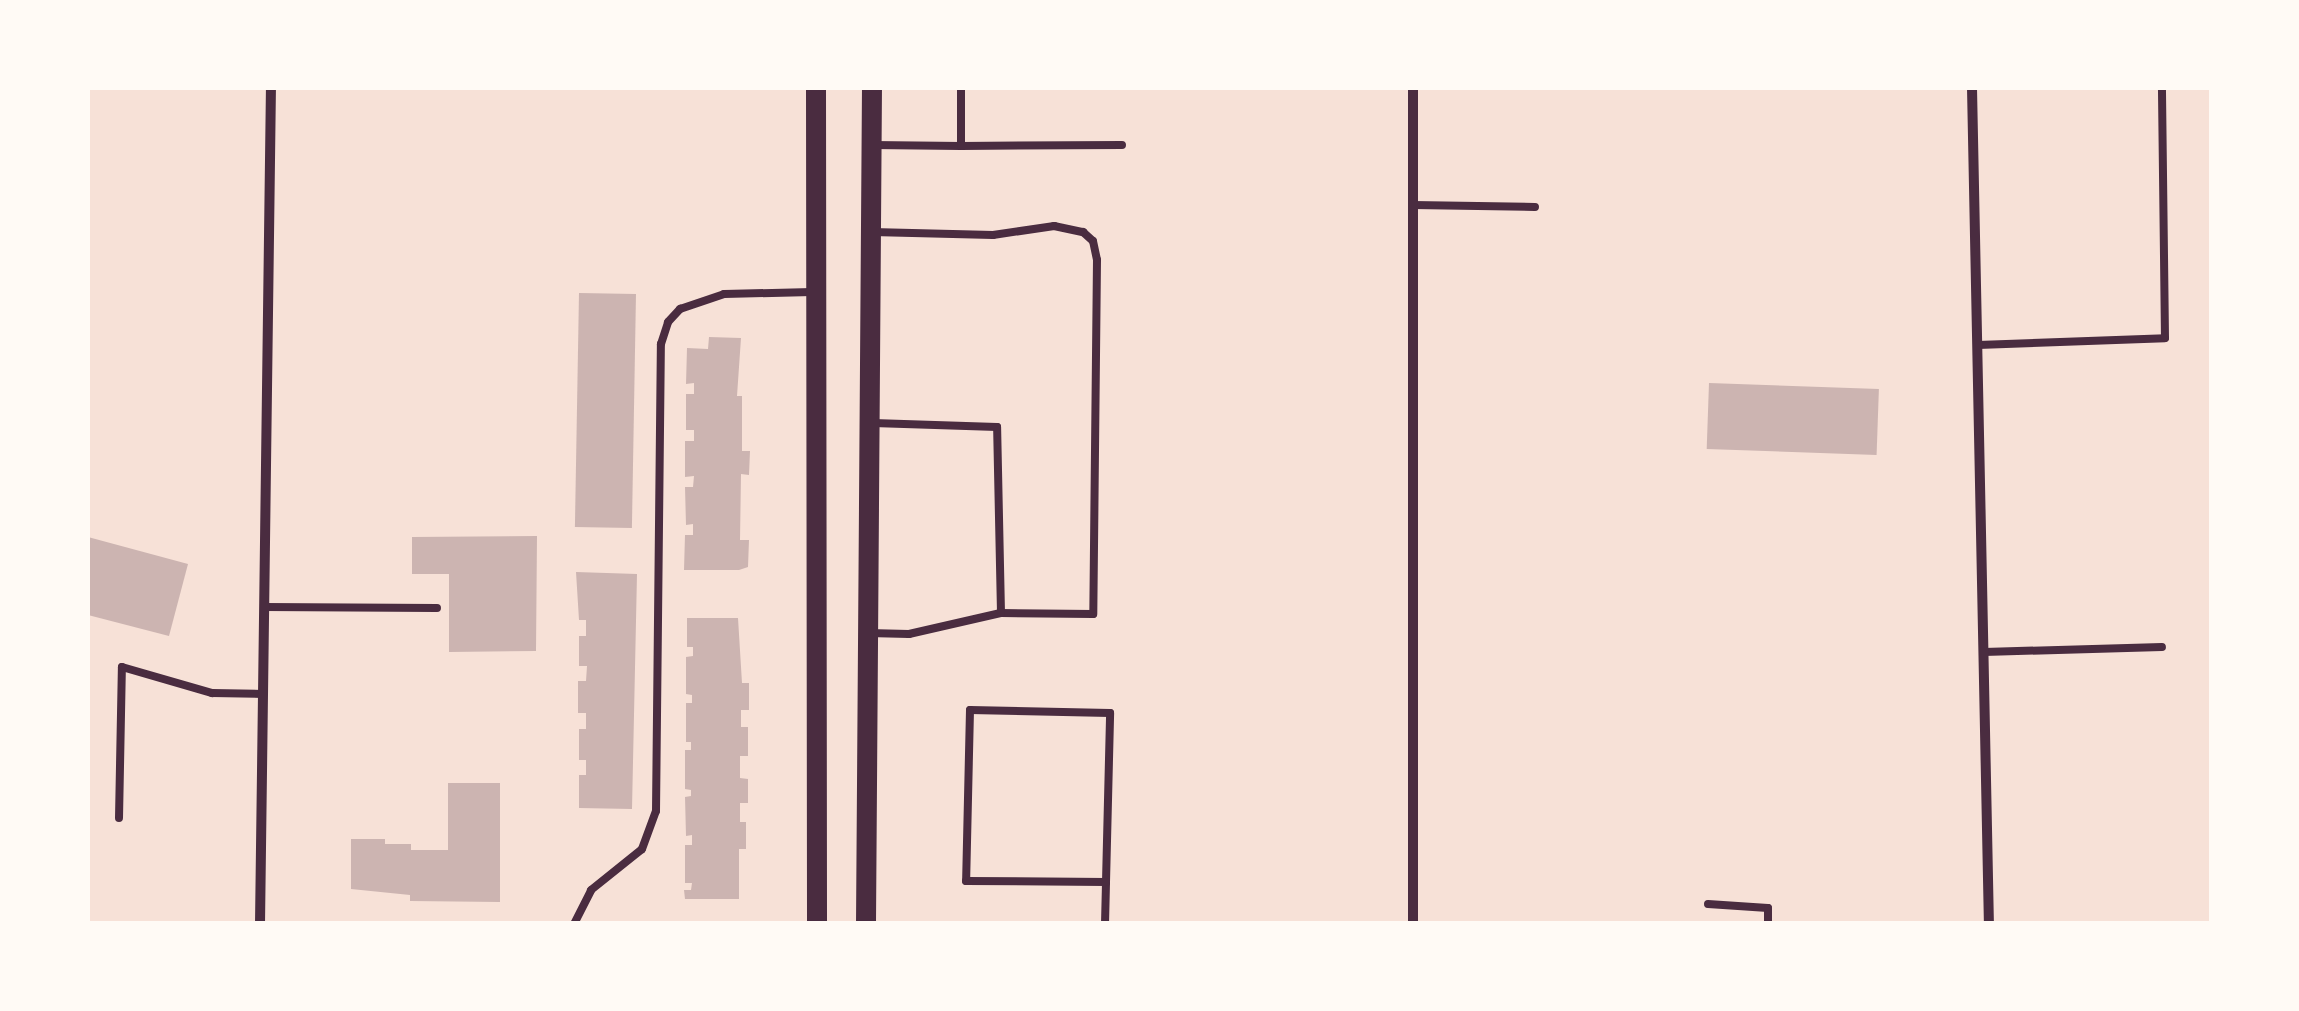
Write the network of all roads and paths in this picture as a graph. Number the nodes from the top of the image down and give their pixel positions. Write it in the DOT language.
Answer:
graph roads {
  1 [pos="271,88"];
  2 [pos="816,88"];
  3 [pos="872,88"];
  4 [pos="961,88"];
  5 [pos="1413,88"];
  6 [pos="1972,88"];
  7 [pos="2162,88"];
  8 [pos="1122,145"];
  9 [pos="872,146"];
  10 [pos="961,146"];
  11 [pos="1413,205"];
  12 [pos="1536,207"];
  13 [pos="872,232"];
  14 [pos="816,292"];
  15 [pos="1978,345"];
  16 [pos="870,423"];
  17 [pos="264,607"];
  18 [pos="437,608"];
  19 [pos="1001,613"];
  20 [pos="868,633"];
  21 [pos="2162,647"];
  22 [pos="1984,652"];
  23 [pos="263,694"];
  24 [pos="120,818"];
  25 [pos="1106,882"];
  26 [pos="1708,904"];
  27 [pos="260,924"];
  28 [pos="574,924"];
  29 [pos="817,924"];
  30 [pos="866,924"];
  31 [pos="1106,924"];
  32 [pos="1413,924"];
  33 [pos="1768,924"];
  34 [pos="1989,924"];
  1 -- 17 [label="street"];
  2 -- 14 [label="main road"];
  3 -- 9 [label="main road"];
  4 -- 10 [label="lane"];
  5 -- 11 [label="street"];
  6 -- 15 [label="street"];
  7 -- 15 [label="lane"];
  8 -- 10 [label="lane"];
  9 -- 10 [label="lane"];
  9 -- 13 [label="main road"];
  11 -- 12 [label="lane"];
  11 -- 32 [label="street"];
  13 -- 16 [label="main road"];
  13 -- 19 [label="lane"];
  14 -- 28 [label="lane"];
  14 -- 29 [label="main road"];
  15 -- 22 [label="street"];
  16 -- 19 [label="lane"];
  16 -- 20 [label="main road"];
  17 -- 18 [label="lane"];
  17 -- 23 [label="street"];
  19 -- 20 [label="lane"];
  20 -- 30 [label="main road"];
  21 -- 22 [label="lane"];
  22 -- 34 [label="street"];
  23 -- 24 [label="lane"];
  23 -- 27 [label="street"];
  25 -- 25 [label="lane"];
  25 -- 31 [label="lane"];
  26 -- 33 [label="lane"];
}
